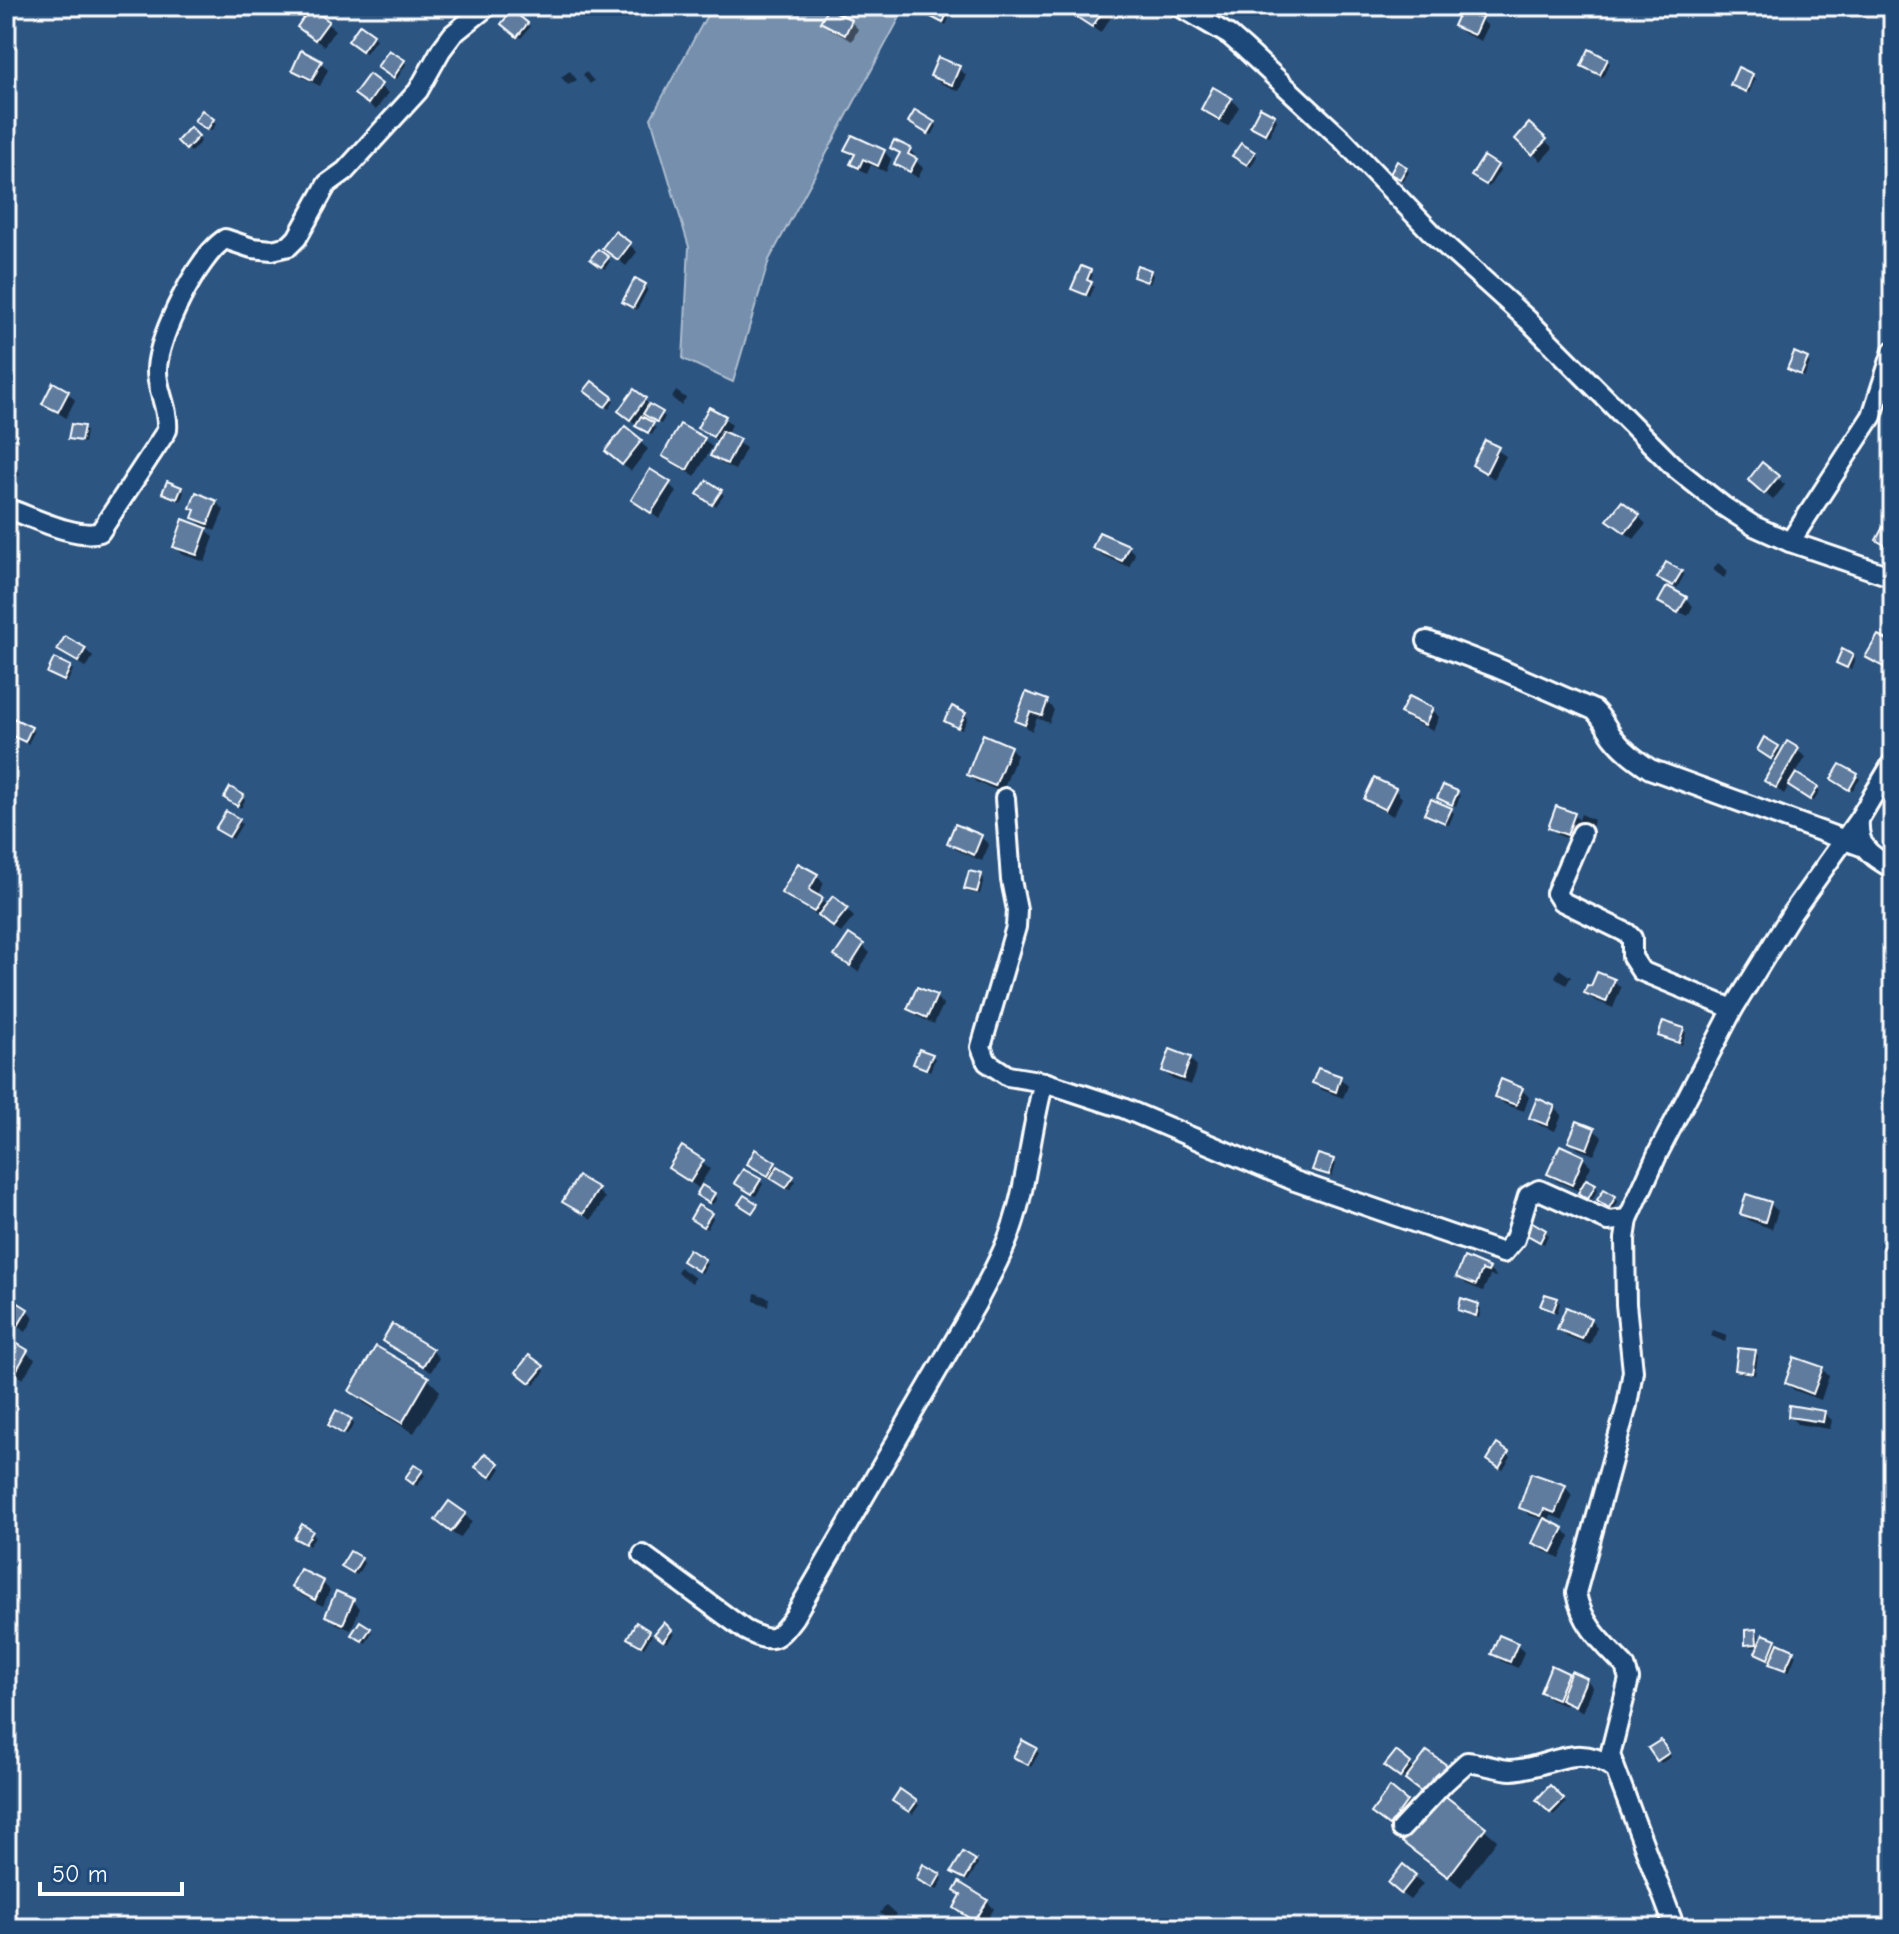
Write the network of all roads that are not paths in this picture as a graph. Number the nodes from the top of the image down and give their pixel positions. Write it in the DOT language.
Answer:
graph roads {
  1 [pos="488,6"];
  2 [pos="1179,6"];
  3 [pos="1893,351"];
  4 [pos="6,508"];
  5 [pos="1790,542"];
  6 [pos="1893,577"];
  7 [pos="1427,641"];
  8 [pos="1893,762"];
  9 [pos="1005,798"];
  10 [pos="1859,819"];
  11 [pos="1582,833"];
  12 [pos="1842,841"];
  13 [pos="1864,847"];
  14 [pos="1893,869"];
  15 [pos="1733,1009"];
  16 [pos="1044,1082"];
  17 [pos="1628,1219"];
  18 [pos="643,1555"];
  19 [pos="1614,1768"];
  20 [pos="1401,1829"];
  21 [pos="1675,1928"];
  1 -- 4 [label="street"];
  2 -- 5 [label="street"];
  3 -- 5 [label="street"];
  5 -- 6 [label="street"];
  7 -- 12 [label="street"];
  8 -- 10 [label="street"];
  9 -- 16 [label="street"];
  10 -- 12 [label="street"];
  10 -- 13 [label="street"];
  11 -- 15 [label="street"];
  12 -- 13 [label="street"];
  12 -- 15 [label="street"];
  13 -- 14 [label="street"];
  15 -- 17 [label="street"];
  16 -- 17 [label="street"];
  16 -- 18 [label="street"];
  17 -- 19 [label="street"];
  19 -- 20 [label="street"];
  19 -- 21 [label="street"];
}
